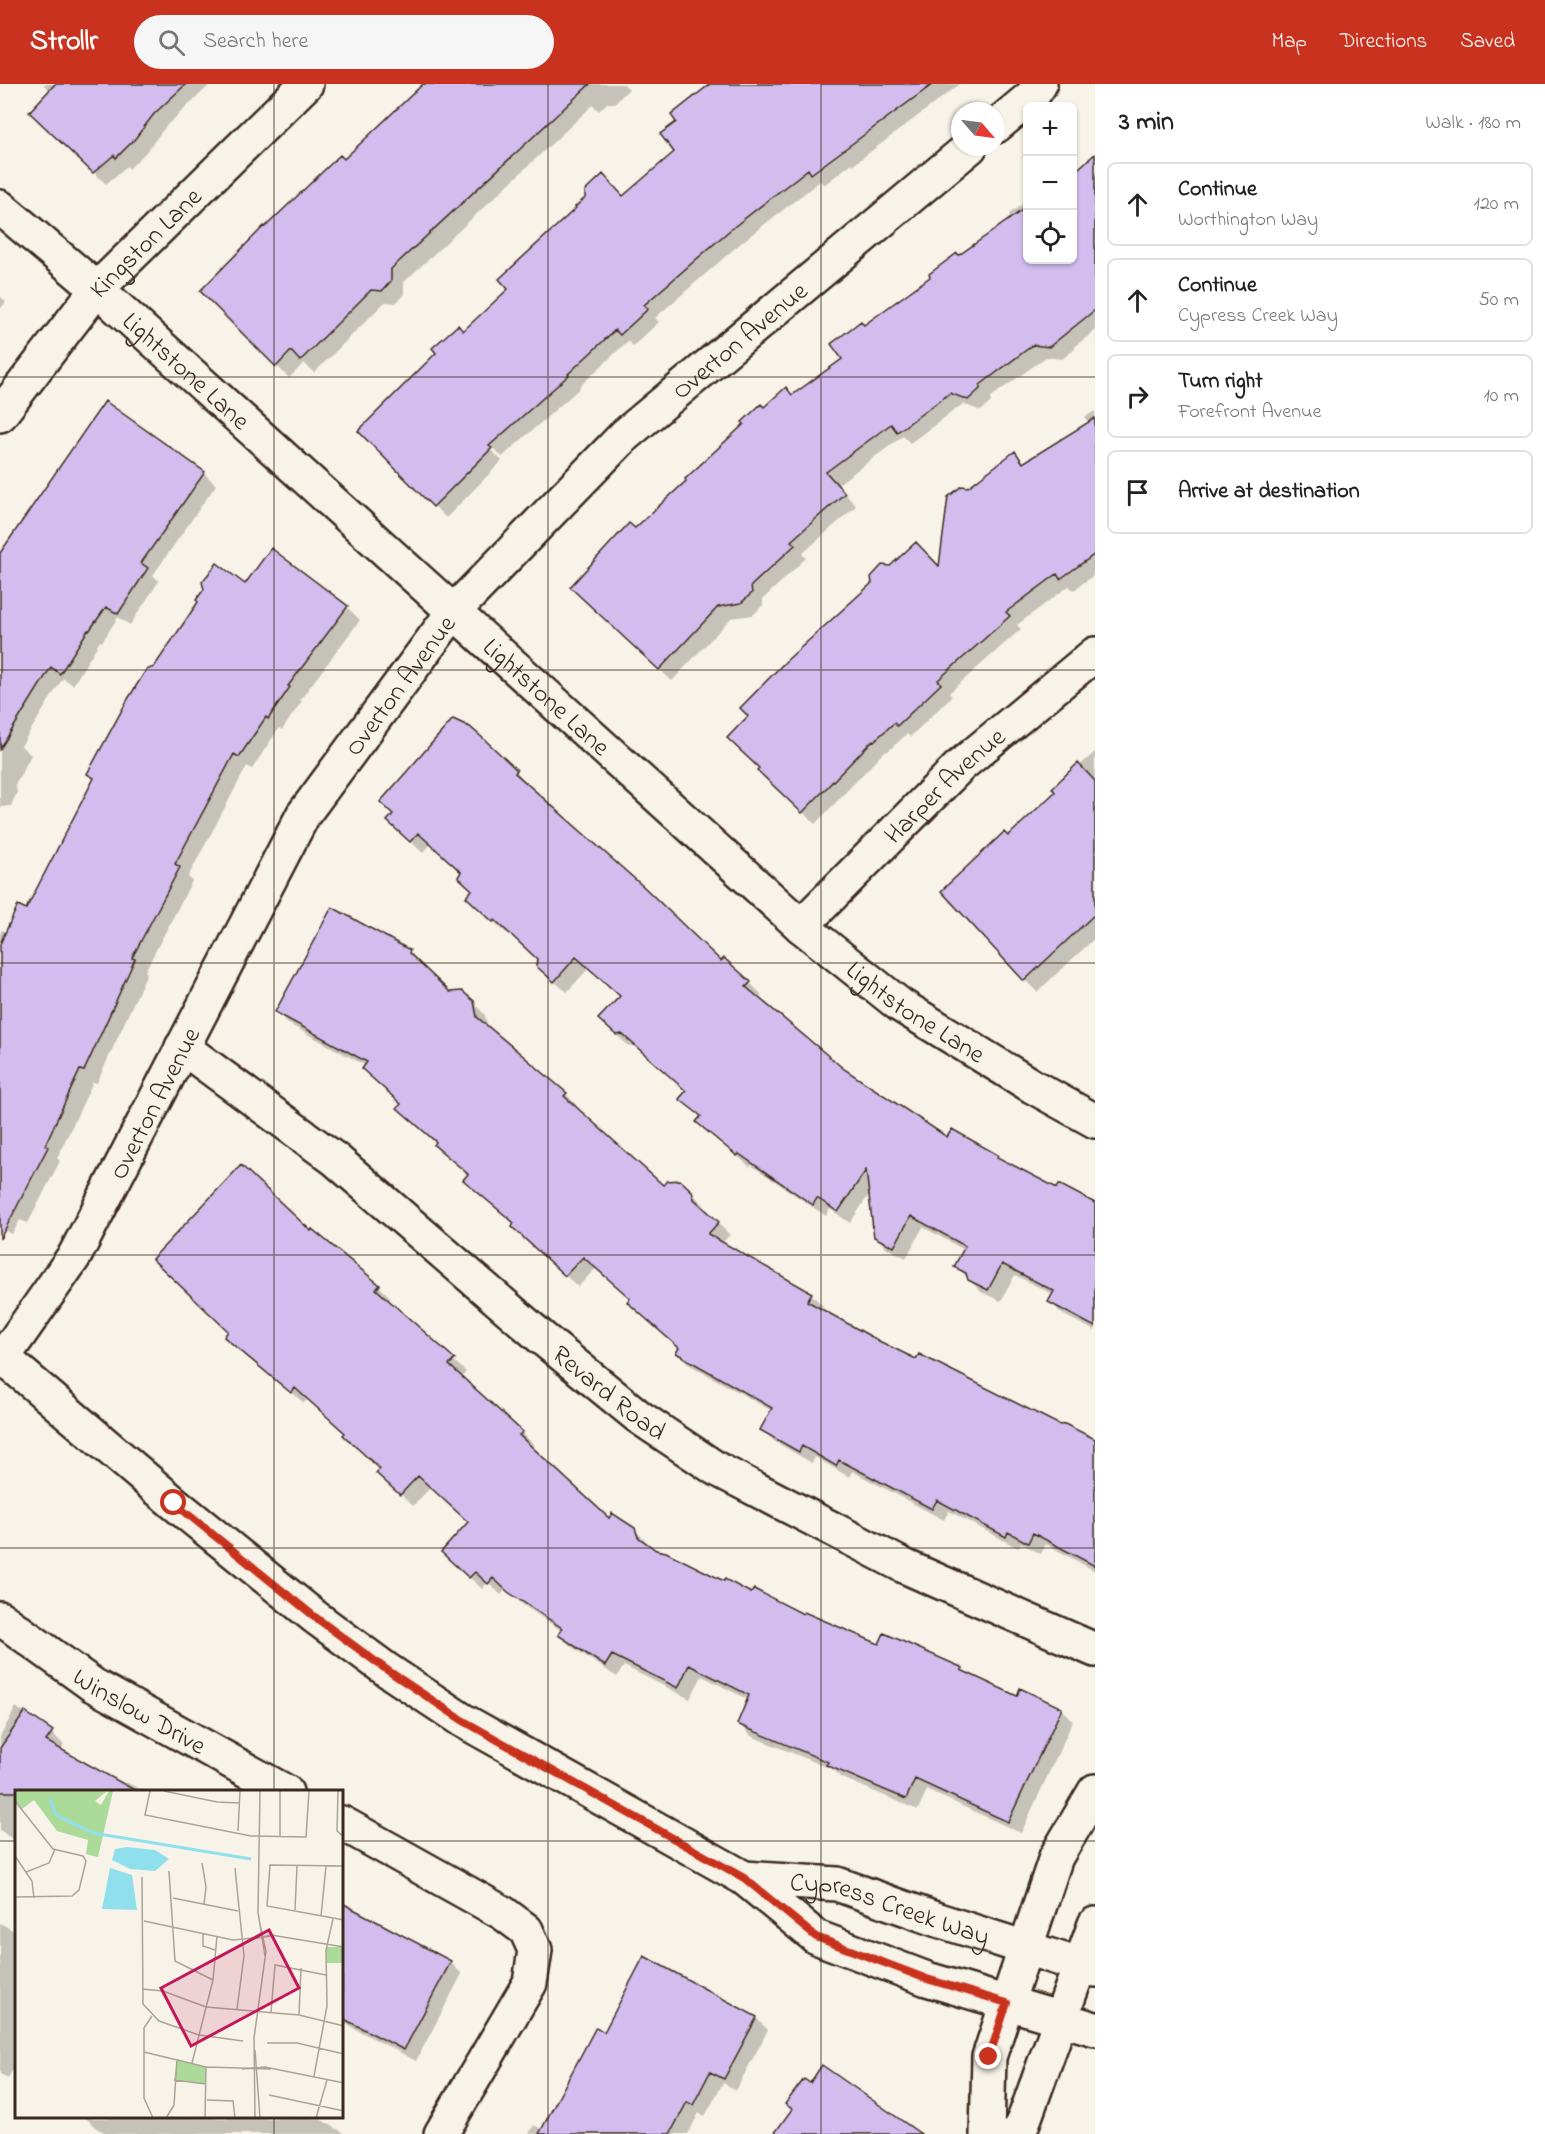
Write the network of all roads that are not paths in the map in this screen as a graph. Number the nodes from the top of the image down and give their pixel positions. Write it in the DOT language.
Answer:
graph roads {
  1 [pos="306,84"];
  2 [pos="1040,84"];
  3 [pos="1005,118"];
  4 [pos="959,156"];
  5 [pos="0,207"];
  6 [pos="97,289"];
  7 [pos="0,415"];
  8 [pos="454,611"];
  9 [pos="1095,654"];
  10 [pos="801,926"];
  11 [pos="182,1047"];
  12 [pos="1095,1121"];
  13 [pos="1,1358"];
  14 [pos="0,1618"];
  15 [pos="1095,1650"];
  16 [pos="281,1790"];
  17 [pos="1095,1791"];
  18 [pos="344,1824"];
  19 [pos="744,1878"];
  20 [pos="1095,1924"];
  21 [pos="1026,1947"];
  22 [pos="1088,1968"];
  23 [pos="1007,2003"];
  24 [pos="1061,2019"];
  25 [pos="1095,2029"];
  26 [pos="441,2134"];
  27 [pos="987,2134"];
  28 [pos="1015,2134"];
  1 -- 6 [label="street, Kingston Lane"];
  2 -- 3 [label="street"];
  4 -- 8 [label="street, Overton Avenue"];
  5 -- 6 [label="street, Lightstone Lane"];
  6 -- 7 [label="street, Kingston Lane"];
  6 -- 8 [label="street, Lightstone Lane"];
  8 -- 10 [label="street, Lightstone Lane"];
  8 -- 11 [label="street, Overton Avenue"];
  9 -- 10 [label="street, Harper Avenue"];
  10 -- 12 [label="street, Lightstone Lane"];
  11 -- 13 [label="street, Overton Avenue"];
  11 -- 15 [label="street, Revard Road"];
  13 -- 19 [label="street"];
  14 -- 16 [label="street, Winslow Drive"];
  17 -- 21 [label="street"];
  18 -- 26 [label="street"];
  19 -- 21 [label="street, Cypress Creek Way"];
  19 -- 23 [label="street, Cypress Creek Way"];
  20 -- 22 [label="street"];
  21 -- 22 [label="street, Cypress Creek Way"];
  21 -- 23 [label="street"];
  22 -- 24 [label="street"];
  23 -- 24 [label="street, Cypress Creek Way"];
  23 -- 27 [label="street"];
  24 -- 25 [label="street, Cypress Creek Way"];
  24 -- 28 [label="street"];
}
